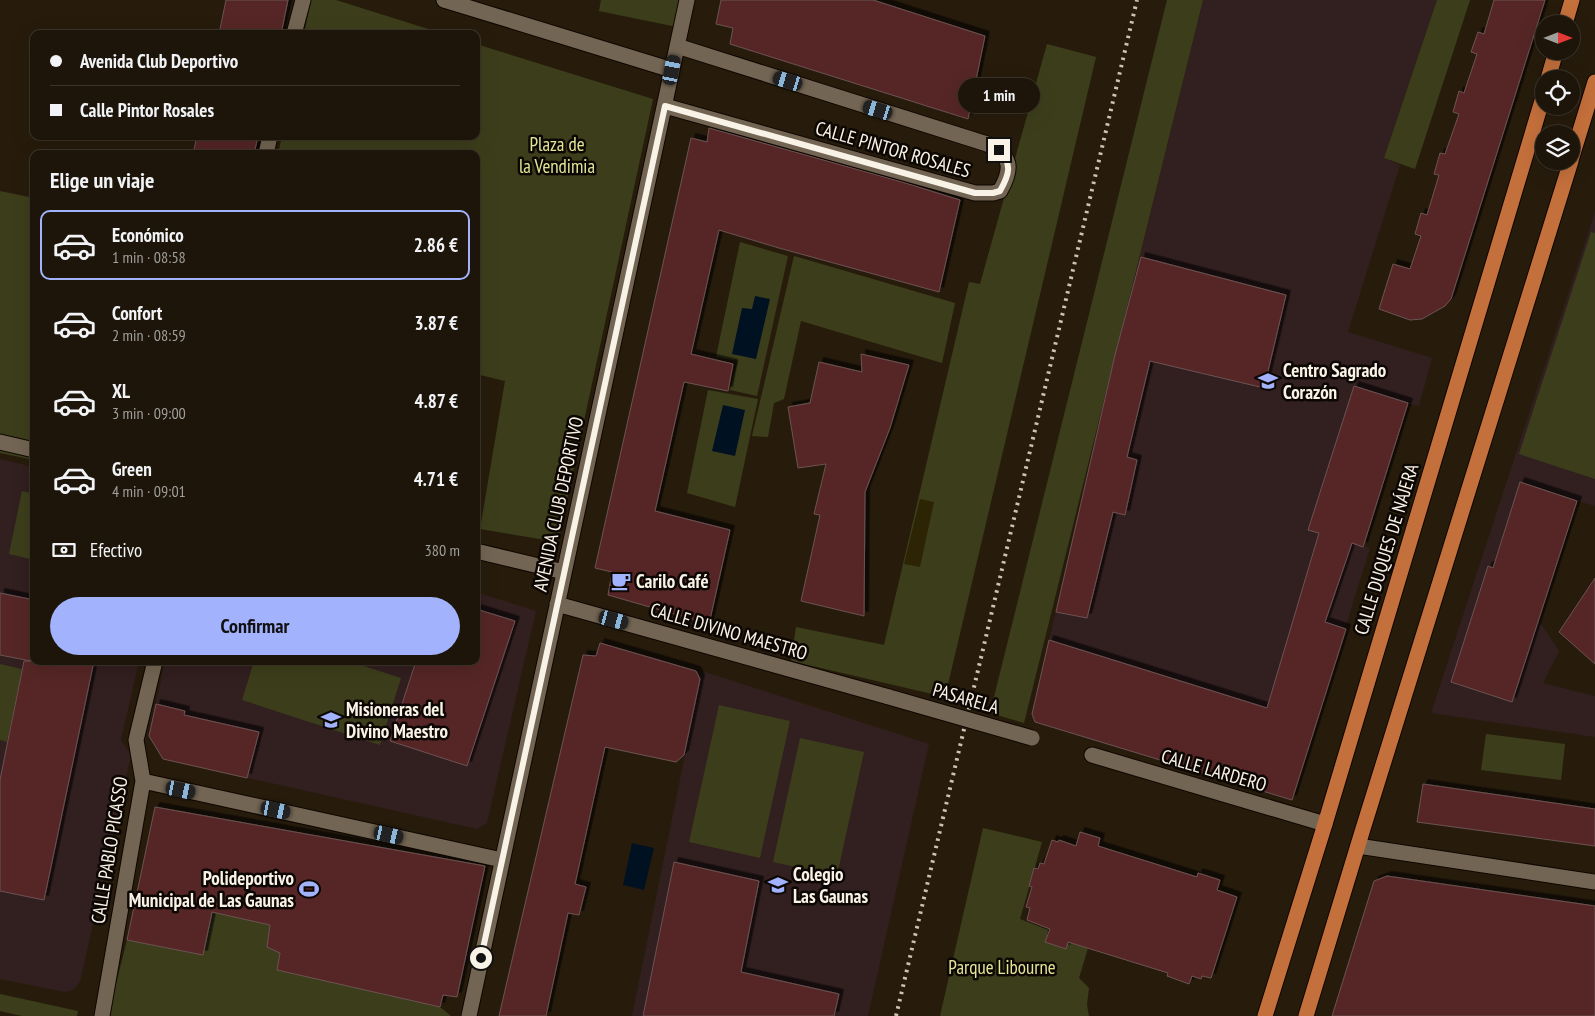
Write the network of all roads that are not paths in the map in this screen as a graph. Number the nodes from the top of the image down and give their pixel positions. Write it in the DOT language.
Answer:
graph roads {
  1 [pos="303,0"];
  2 [pos="444,0"];
  3 [pos="687,0"];
  4 [pos="1572,0"];
  5 [pos="1568,15"];
  6 [pos="295,30"];
  7 [pos="677,46"];
  8 [pos="672,70"];
  9 [pos="1595,82"];
  10 [pos="665,106"];
  11 [pos="1538,115"];
  12 [pos="1580,131"];
  13 [pos="1568,170"];
  14 [pos="0,442"];
  15 [pos="30,449"];
  16 [pos="480,553"];
  17 [pos="564,572"];
  18 [pos="557,604"];
  19 [pos="155,665"];
  20 [pos="889,697"];
  21 [pos="1032,738"];
  22 [pos="1092,755"];
  23 [pos="143,781"];
  24 [pos="1325,824"];
  25 [pos="1358,846"];
  26 [pos="502,860"];
  27 [pos="1595,882"];
  28 [pos="102,1016"];
  29 [pos="469,1016"];
  30 [pos="1265,1016"];
  31 [pos="1306,1016"];
  1 -- 6 [label="street"];
  2 -- 8 [label="street"];
  3 -- 7 [label="street, AVENIDA CLUB DEPORTIVO"];
  4 -- 5 [label="main road"];
  7 -- 8 [label="street, AVENIDA CLUB DEPORTIVO"];
  7 -- 10 [label="street, CALLE PINTOR ROSALES"];
  8 -- 10 [label="street, AVENIDA CLUB DEPORTIVO"];
  9 -- 12 [label="main road"];
  10 -- 17 [label="street, AVENIDA CLUB DEPORTIVO"];
  11 -- 24 [label="main road, CALLE DUQUES DE NÁJERA"];
  13 -- 25 [label="main road"];
  14 -- 15 [label="street"];
  16 -- 17 [label="street"];
  17 -- 18 [label="street, AVENIDA CLUB DEPORTIVO"];
  18 -- 20 [label="street, CALLE DIVINO MAESTRO"];
  18 -- 26 [label="street, AVENIDA CLUB DEPORTIVO"];
  19 -- 23 [label="street, CALLE PABLO PICASSO"];
  20 -- 21 [label="street, PASARELA, bridge"];
  22 -- 24 [label="street, CALLE LARDERO"];
  23 -- 26 [label="street"];
  23 -- 28 [label="street, CALLE PABLO PICASSO"];
  24 -- 30 [label="main road, CALLE DUQUES DE NÁJERA"];
  25 -- 27 [label="street"];
  25 -- 31 [label="main road"];
  26 -- 29 [label="street, AVENIDA CLUB DEPORTIVO"];
}
